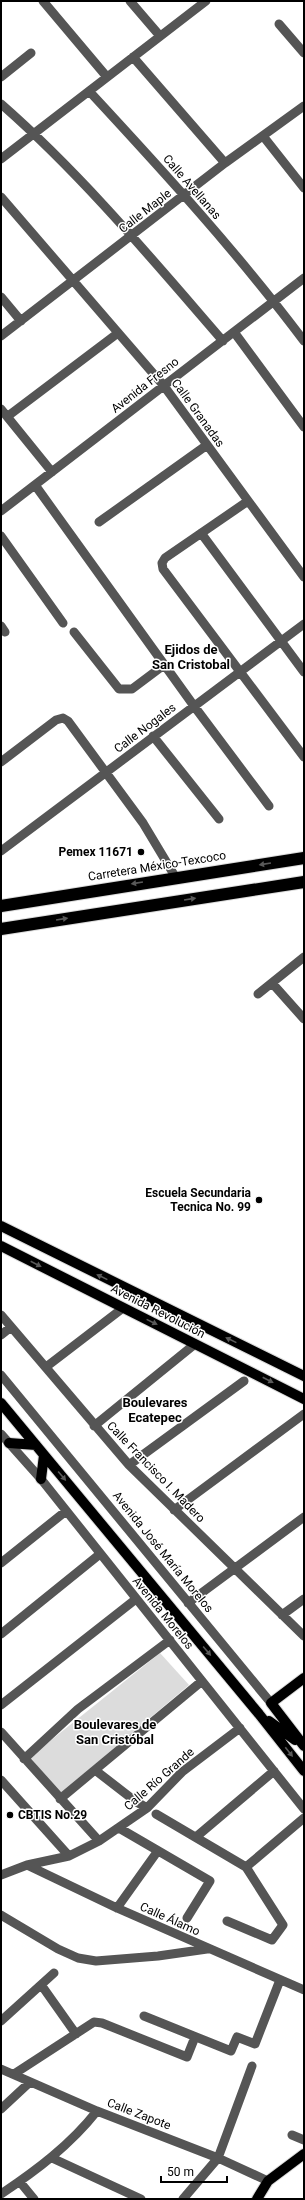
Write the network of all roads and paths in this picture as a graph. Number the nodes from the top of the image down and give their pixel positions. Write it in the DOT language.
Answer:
graph roads {
  1 [pos="43,1"];
  2 [pos="130,1"];
  3 [pos="206,1"];
  4 [pos="279,24"];
  5 [pos="160,36"];
  6 [pos="31,53"];
  7 [pos="304,53"];
  8 [pos="133,57"];
  9 [pos="1,77"];
  10 [pos="107,77"];
  11 [pos="89,91"];
  12 [pos="1,104"];
  13 [pos="302,111"];
  14 [pos="34,134"];
  15 [pos="263,136"];
  16 [pos="1,159"];
  17 [pos="225,163"];
  18 [pos="304,188"];
  19 [pos="185,195"];
  20 [pos="1,197"];
  21 [pos="132,236"];
  22 [pos="304,278"];
  23 [pos="73,281"];
  24 [pos="1,297"];
  25 [pos="274,301"];
  26 [pos="21,320"];
  27 [pos="234,332"];
  28 [pos="118,333"];
  29 [pos="1,336"];
  30 [pos="223,341"];
  31 [pos="304,342"];
  32 [pos="164,386"];
  33 [pos="1,409"];
  34 [pos="8,416"];
  35 [pos="304,427"];
  36 [pos="207,445"];
  37 [pos="52,472"];
  38 [pos="35,485"];
  39 [pos="248,501"];
  40 [pos="1,511"];
  41 [pos="99,522"];
  42 [pos="201,533"];
  43 [pos="1,536"];
  44 [pos="304,577"];
  45 [pos="63,623"];
  46 [pos="304,624"];
  47 [pos="74,632"];
  48 [pos="280,641"];
  49 [pos="164,665"];
  50 [pos="239,671"];
  51 [pos="304,672"];
  52 [pos="194,706"];
  53 [pos="153,736"];
  54 [pos="304,757"];
  55 [pos="1,762"];
  56 [pos="105,773"];
  57 [pos="269,806"];
  58 [pos="218,819"];
  59 [pos="1,850"];
  60 [pos="304,858"];
  61 [pos="176,878"];
  62 [pos="304,882"];
  63 [pos="1,905"];
  64 [pos="23,925"];
  65 [pos="1,929"];
  66 [pos="1,933"];
  67 [pos="304,957"];
  68 [pos="272,983"];
  69 [pos="258,994"];
  70 [pos="304,1019"];
  71 [pos="1,1226"];
  72 [pos="1,1246"];
  73 [pos="123,1308"];
  74 [pos="1,1315"];
  75 [pos="11,1327"];
  76 [pos="1,1335"];
  77 [pos="195,1344"];
  78 [pos="46,1367"];
  79 [pos="1,1375"];
  80 [pos="304,1376"];
  81 [pos="244,1381"];
  82 [pos="304,1399"];
  83 [pos="1,1403"];
  84 [pos="304,1414"];
  85 [pos="94,1426"];
  86 [pos="3,1437"];
  87 [pos="36,1445"];
  88 [pos="44,1455"];
  89 [pos="129,1465"];
  90 [pos="41,1480"];
  91 [pos="174,1510"];
  92 [pos="66,1511"];
  93 [pos="304,1517"];
  94 [pos="100,1554"];
  95 [pos="1,1563"];
  96 [pos="235,1568"];
  97 [pos="136,1599"];
  98 [pos="304,1599"];
  99 [pos="188,1603"];
  100 [pos="282,1615"];
  101 [pos="1,1634"];
  102 [pos="304,1636"];
  103 [pos="170,1640"];
  104 [pos="304,1678"];
  105 [pos="202,1681"];
  106 [pos="271,1703"];
  107 [pos="1,1705"];
  108 [pos="259,1714"];
  109 [pos="240,1728"];
  110 [pos="1,1732"];
  111 [pos="304,1746"];
  112 [pos="24,1758"];
  113 [pos="95,1770"];
  114 [pos="274,1771"];
  115 [pos="304,1771"];
  116 [pos="1,1780"];
  117 [pos="60,1800"];
  118 [pos="147,1808"];
  119 [pos="304,1809"];
  120 [pos="156,1814"];
  121 [pos="304,1818"];
  122 [pos="119,1828"];
  123 [pos="196,1837"];
  124 [pos="100,1841"];
  125 [pos="157,1852"];
  126 [pos="69,1856"];
  127 [pos="27,1865"];
  128 [pos="246,1867"];
  129 [pos="1,1875"];
  130 [pos="117,1908"];
  131 [pos="1,1915"];
  132 [pos="187,1918"];
  133 [pos="228,1921"];
  134 [pos="208,1949"];
  135 [pos="54,1973"];
  136 [pos="280,1980"];
  137 [pos="42,1986"];
  138 [pos="304,1990"];
  139 [pos="144,2016"];
  140 [pos="1,2021"];
  141 [pos="76,2034"];
  142 [pos="195,2037"];
  143 [pos="252,2066"];
  144 [pos="1,2069"];
  145 [pos="14,2074"];
  146 [pos="30,2082"];
  147 [pos="1,2109"];
  148 [pos="97,2111"];
  149 [pos="292,2135"];
  150 [pos="304,2140"];
  151 [pos="304,2154"];
  152 [pos="52,2158"];
  153 [pos="218,2158"];
  154 [pos="268,2181"];
  155 [pos="20,2182"];
  156 [pos="1,2194"];
  157 [pos="34,2199"];
  158 [pos="141,2199"];
  159 [pos="183,2199"];
  160 [pos="257,2199"];
  1 -- 10 [label="street"];
  2 -- 5 [label="street"];
  3 -- 5 [label="street"];
  4 -- 7 [label="street"];
  5 -- 8 [label="street"];
  6 -- 9 [label="street"];
  8 -- 10 [label="street"];
  8 -- 17 [label="street"];
  10 -- 11 [label="street"];
  11 -- 14 [label="street"];
  11 -- 19 [label="street, Calle Avellanas"];
  12 -- 14 [label="street"];
  13 -- 15 [label="street, Calle Maple"];
  14 -- 16 [label="street"];
  14 -- 21 [label="street"];
  15 -- 17 [label="street, Calle Maple"];
  15 -- 18 [label="street"];
  17 -- 19 [label="street, Calle Maple"];
  19 -- 21 [label="street, Calle Maple"];
  19 -- 25 [label="street, Calle Avellanas"];
  20 -- 23 [label="street, Calle Granadas"];
  21 -- 23 [label="street, Calle Maple"];
  21 -- 30 [label="street"];
  22 -- 25 [label="street, Avenida Fresno"];
  23 -- 26 [label="street, Calle Maple"];
  23 -- 28 [label="street, Calle Granadas"];
  24 -- 26 [label="street"];
  25 -- 27 [label="street, Avenida Fresno"];
  25 -- 31 [label="street, Calle Avellanas"];
  26 -- 29 [label="street, Calle Maple"];
  27 -- 30 [label="street, Avenida Fresno"];
  27 -- 35 [label="street"];
  28 -- 32 [label="street, Calle Granadas"];
  28 -- 34 [label="street"];
  30 -- 32 [label="street, Avenida Fresno"];
  32 -- 36 [label="street, Calle Granadas"];
  32 -- 37 [label="street, Avenida Fresno"];
  33 -- 34 [label="street"];
  34 -- 37 [label="street"];
  36 -- 39 [label="street, Calle Granadas"];
  36 -- 41 [label="street"];
  37 -- 38 [label="street, Avenida Fresno"];
  38 -- 40 [label="street, Avenida Fresno"];
  38 -- 49 [label="street"];
  39 -- 42 [label="street"];
  39 -- 44 [label="street, Calle Granadas"];
  42 -- 48 [label="street"];
  42 -- 50 [label="street"];
  43 -- 45 [label="street"];
  46 -- 48 [label="street, Calle Nogales"];
  47 -- 49 [label="street"];
  48 -- 50 [label="street, Calle Nogales"];
  48 -- 51 [label="street"];
  49 -- 52 [label="street"];
  50 -- 52 [label="street, Calle Nogales"];
  50 -- 54 [label="street"];
  52 -- 53 [label="street, Calle Nogales"];
  52 -- 57 [label="street"];
  53 -- 56 [label="street, Calle Nogales"];
  53 -- 58 [label="street"];
  55 -- 56 [label="street"];
  56 -- 59 [label="street, Calle Nogales"];
  56 -- 61 [label="street"];
  60 -- 61 [label="highway, Carretera México-Texcoco, one-way"];
  61 -- 63 [label="highway, Carretera México-Texcoco, one-way"];
  64 -- 62 [label="highway, one-way"];
  64 -- 65 [label="highway"];
  64 -- 66 [label="highway"];
  67 -- 68 [label="street"];
  68 -- 69 [label="street"];
  68 -- 70 [label="street"];
  80 -- 71 [label="main road, Avenida Revolución, one-way"];
  72 -- 73 [label="main road, Avenida Revolución, one-way"];
  73 -- 77 [label="main road, Avenida Revolución, one-way"];
  73 -- 78 [label="street"];
  74 -- 75 [label="street, Calle Francisco I. Madero"];
  75 -- 76 [label="street"];
  75 -- 78 [label="street, Calle Francisco I. Madero"];
  77 -- 82 [label="main road, Avenida Revolución, one-way"];
  77 -- 85 [label="street"];
  78 -- 85 [label="street, Calle Francisco I. Madero"];
  79 -- 99 [label="street, Avenida José María Morelos"];
  81 -- 89 [label="street"];
  83 -- 87 [label="main road"];
  84 -- 91 [label="street"];
  85 -- 89 [label="street, Calle Francisco I. Madero"];
  86 -- 87 [label="main road"];
  86 -- 90 [label="street, Avenida Morelos"];
  87 -- 88 [label="main road"];
  88 -- 90 [label="main road"];
  88 -- 108 [label="main road, one-way"];
  89 -- 91 [label="street, Calle Francisco I. Madero"];
  90 -- 92 [label="street, Avenida Morelos"];
  91 -- 96 [label="street, Calle Francisco I. Madero"];
  92 -- 94 [label="street, Avenida Morelos"];
  92 -- 95 [label="street"];
  93 -- 96 [label="street"];
  94 -- 97 [label="street, Avenida Morelos"];
  94 -- 101 [label="street"];
  96 -- 99 [label="street"];
  96 -- 100 [label="street, Calle Francisco I. Madero"];
  97 -- 103 [label="street, Avenida Morelos"];
  97 -- 107 [label="street"];
  98 -- 100 [label="street"];
  99 -- 106 [label="street, Avenida José María Morelos"];
  100 -- 102 [label="street, Calle Francisco I. Madero"];
  103 -- 105 [label="street, Avenida Morelos"];
  103 -- 112 [label="street"];
  104 -- 106 [label="main road"];
  105 -- 109 [label="street, Avenida Morelos"];
  105 -- 113 [label="street"];
  106 -- 111 [label="main road, Avenida José María Morelos"];
  108 -- 111 [label="main road"];
  108 -- 115 [label="main road, one-way"];
  109 -- 114 [label="street, Avenida Morelos"];
  109 -- 118 [label="street, Calle Río Grande"];
  110 -- 112 [label="street"];
  112 -- 117 [label="street"];
  113 -- 117 [label="street"];
  113 -- 118 [label="street"];
  114 -- 119 [label="street, Avenida Morelos"];
  114 -- 123 [label="street"];
  116 -- 126 [label="street"];
  117 -- 124 [label="street"];
  118 -- 122 [label="street, Calle Río Grande"];
  120 -- 123 [label="street"];
  121 -- 128 [label="street"];
  122 -- 124 [label="street, Calle Río Grande"];
  122 -- 125 [label="street"];
  123 -- 128 [label="street"];
  124 -- 126 [label="street, Calle Río Grande"];
  125 -- 130 [label="street"];
  125 -- 132 [label="street"];
  126 -- 127 [label="street, Calle Río Grande"];
  127 -- 129 [label="street, Calle Río Grande"];
  127 -- 130 [label="street, Calle Álamo"];
  128 -- 133 [label="street"];
  130 -- 134 [label="street, Calle Álamo"];
  131 -- 134 [label="street"];
  134 -- 136 [label="street, Calle Álamo"];
  135 -- 137 [label="street"];
  136 -- 138 [label="street, Calle Álamo"];
  136 -- 142 [label="street"];
  137 -- 140 [label="street"];
  137 -- 141 [label="street"];
  139 -- 142 [label="street"];
  141 -- 142 [label="street"];
  141 -- 145 [label="street"];
  143 -- 153 [label="street"];
  144 -- 145 [label="street, Calle Zapote"];
  145 -- 146 [label="street, Calle Zapote"];
  146 -- 147 [label="street"];
  146 -- 148 [label="street, Calle Zapote"];
  148 -- 152 [label="street"];
  148 -- 153 [label="street, Calle Zapote"];
  149 -- 150 [label="street"];
  151 -- 154 [label="main road"];
  152 -- 155 [label="street"];
  152 -- 158 [label="street"];
  153 -- 154 [label="street, Calle Zapote"];
  153 -- 159 [label="street"];
  154 -- 160 [label="main road"];
  155 -- 156 [label="street"];
  155 -- 157 [label="street"];
}
